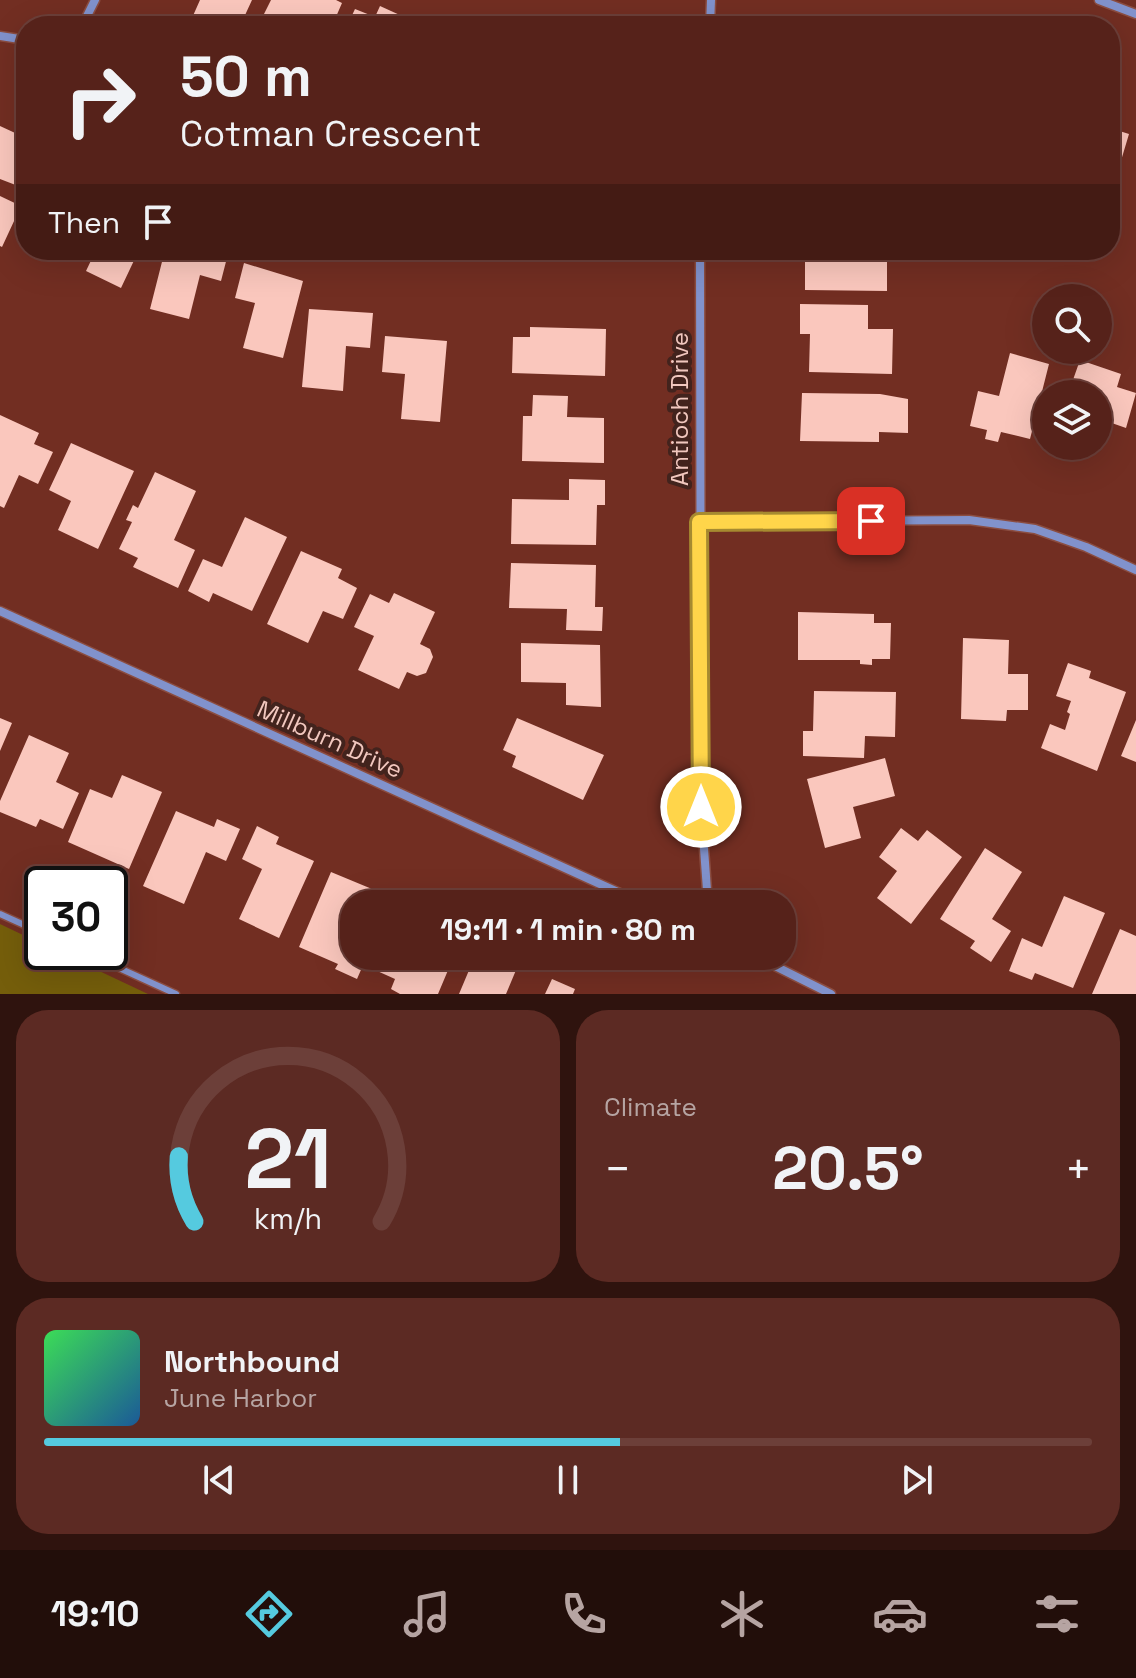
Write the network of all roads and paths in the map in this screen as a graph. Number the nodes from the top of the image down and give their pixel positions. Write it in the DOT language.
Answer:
graph roads {
  1 [pos="1099,0"];
  2 [pos="1136,14"];
  3 [pos="700,260"];
  4 [pos="699,522"];
  5 [pos="1136,570"];
  6 [pos="0,611"];
  7 [pos="613,890"];
  8 [pos="707,890"];
  9 [pos="0,914"];
  10 [pos="24,925"];
  11 [pos="123,970"];
  12 [pos="783,970"];
  13 [pos="174,994"];
  14 [pos="831,994"];
  1 -- 2 [label="street"];
  3 -- 4 [label="street, Antioch Drive"];
  4 -- 5 [label="street"];
  4 -- 8 [label="street, Antioch Drive"];
  6 -- 7 [label="street, Millburn Drive"];
  9 -- 10 [label="lane"];
  11 -- 13 [label="lane"];
  12 -- 14 [label="street"];
}
